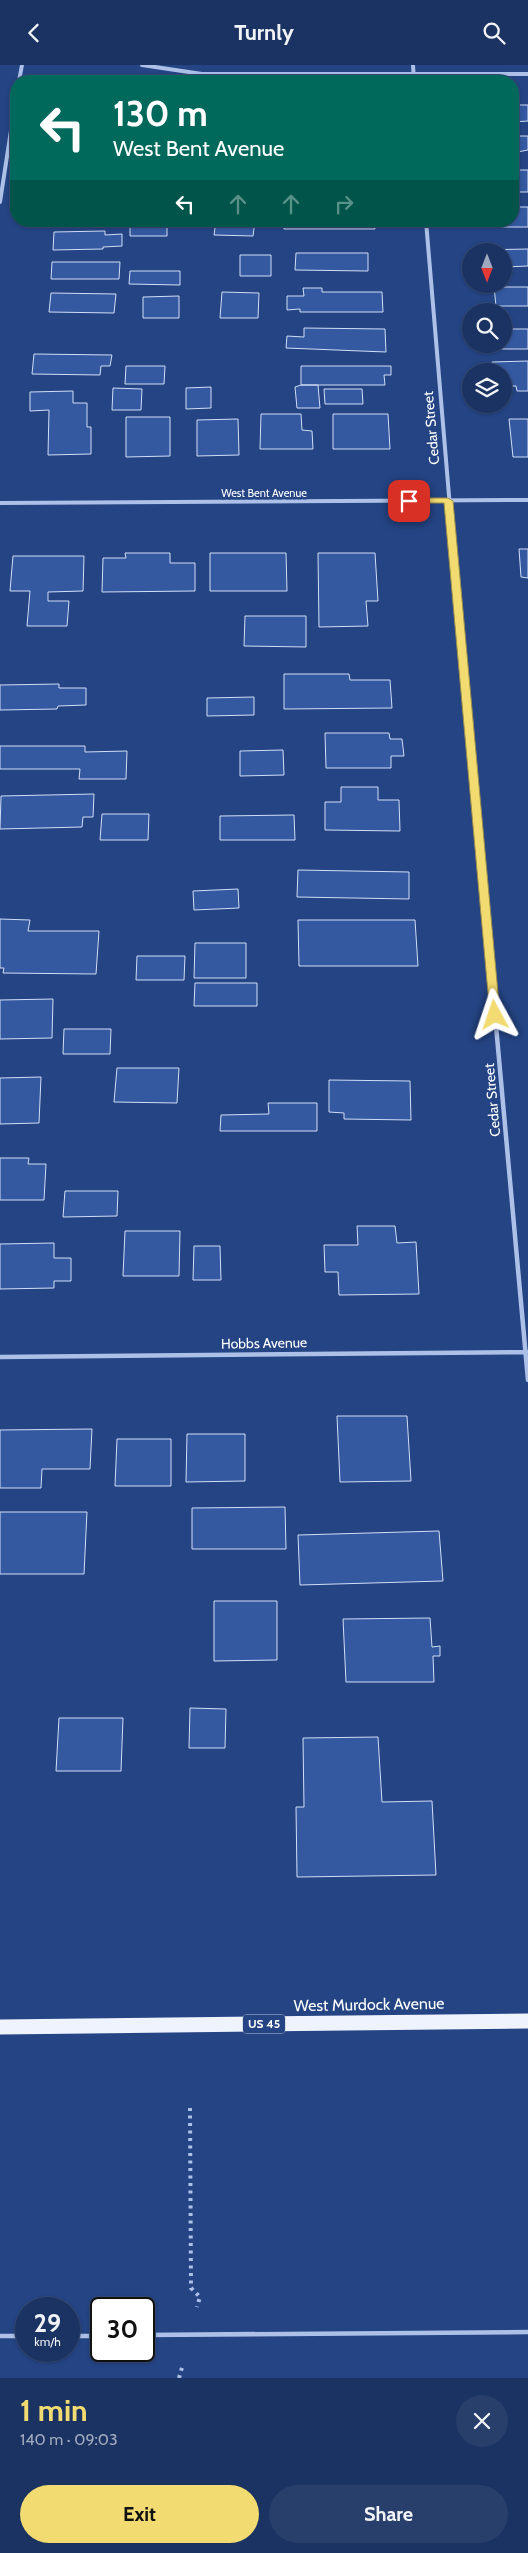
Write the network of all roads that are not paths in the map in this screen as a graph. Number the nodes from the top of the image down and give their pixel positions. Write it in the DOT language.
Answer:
graph roads {
  1 [pos="142,65"];
  2 [pos="413,65"];
  3 [pos="528,74"];
  4 [pos="414,75"];
  5 [pos="10,138"];
  6 [pos="0,202"];
  7 [pos="426,227"];
  8 [pos="528,500"];
  9 [pos="448,501"];
  10 [pos="0,503"];
  11 [pos="527,1352"];
  12 [pos="0,1357"];
  13 [pos="528,1379"];
  14 [pos="528,2021"];
  15 [pos="0,2027"];
  16 [pos="528,2332"];
  17 [pos="155,2335"];
  18 [pos="0,2336"];
  19 [pos="15,2336"];
  1 -- 4 [label="street"];
  2 -- 4 [label="street"];
  3 -- 4 [label="street"];
  5 -- 6 [label="street"];
  7 -- 9 [label="street, Cedar Street"];
  8 -- 9 [label="street, West Bent Avenue"];
  9 -- 10 [label="street, West Bent Avenue"];
  9 -- 11 [label="street, Cedar Street"];
  11 -- 12 [label="street, Hobbs Avenue"];
  11 -- 13 [label="street, Cedar Street"];
  14 -- 15 [label="main road, West Murdock Avenue / US 45"];
  16 -- 17 [label="lane"];
  18 -- 19 [label="lane"];
}
